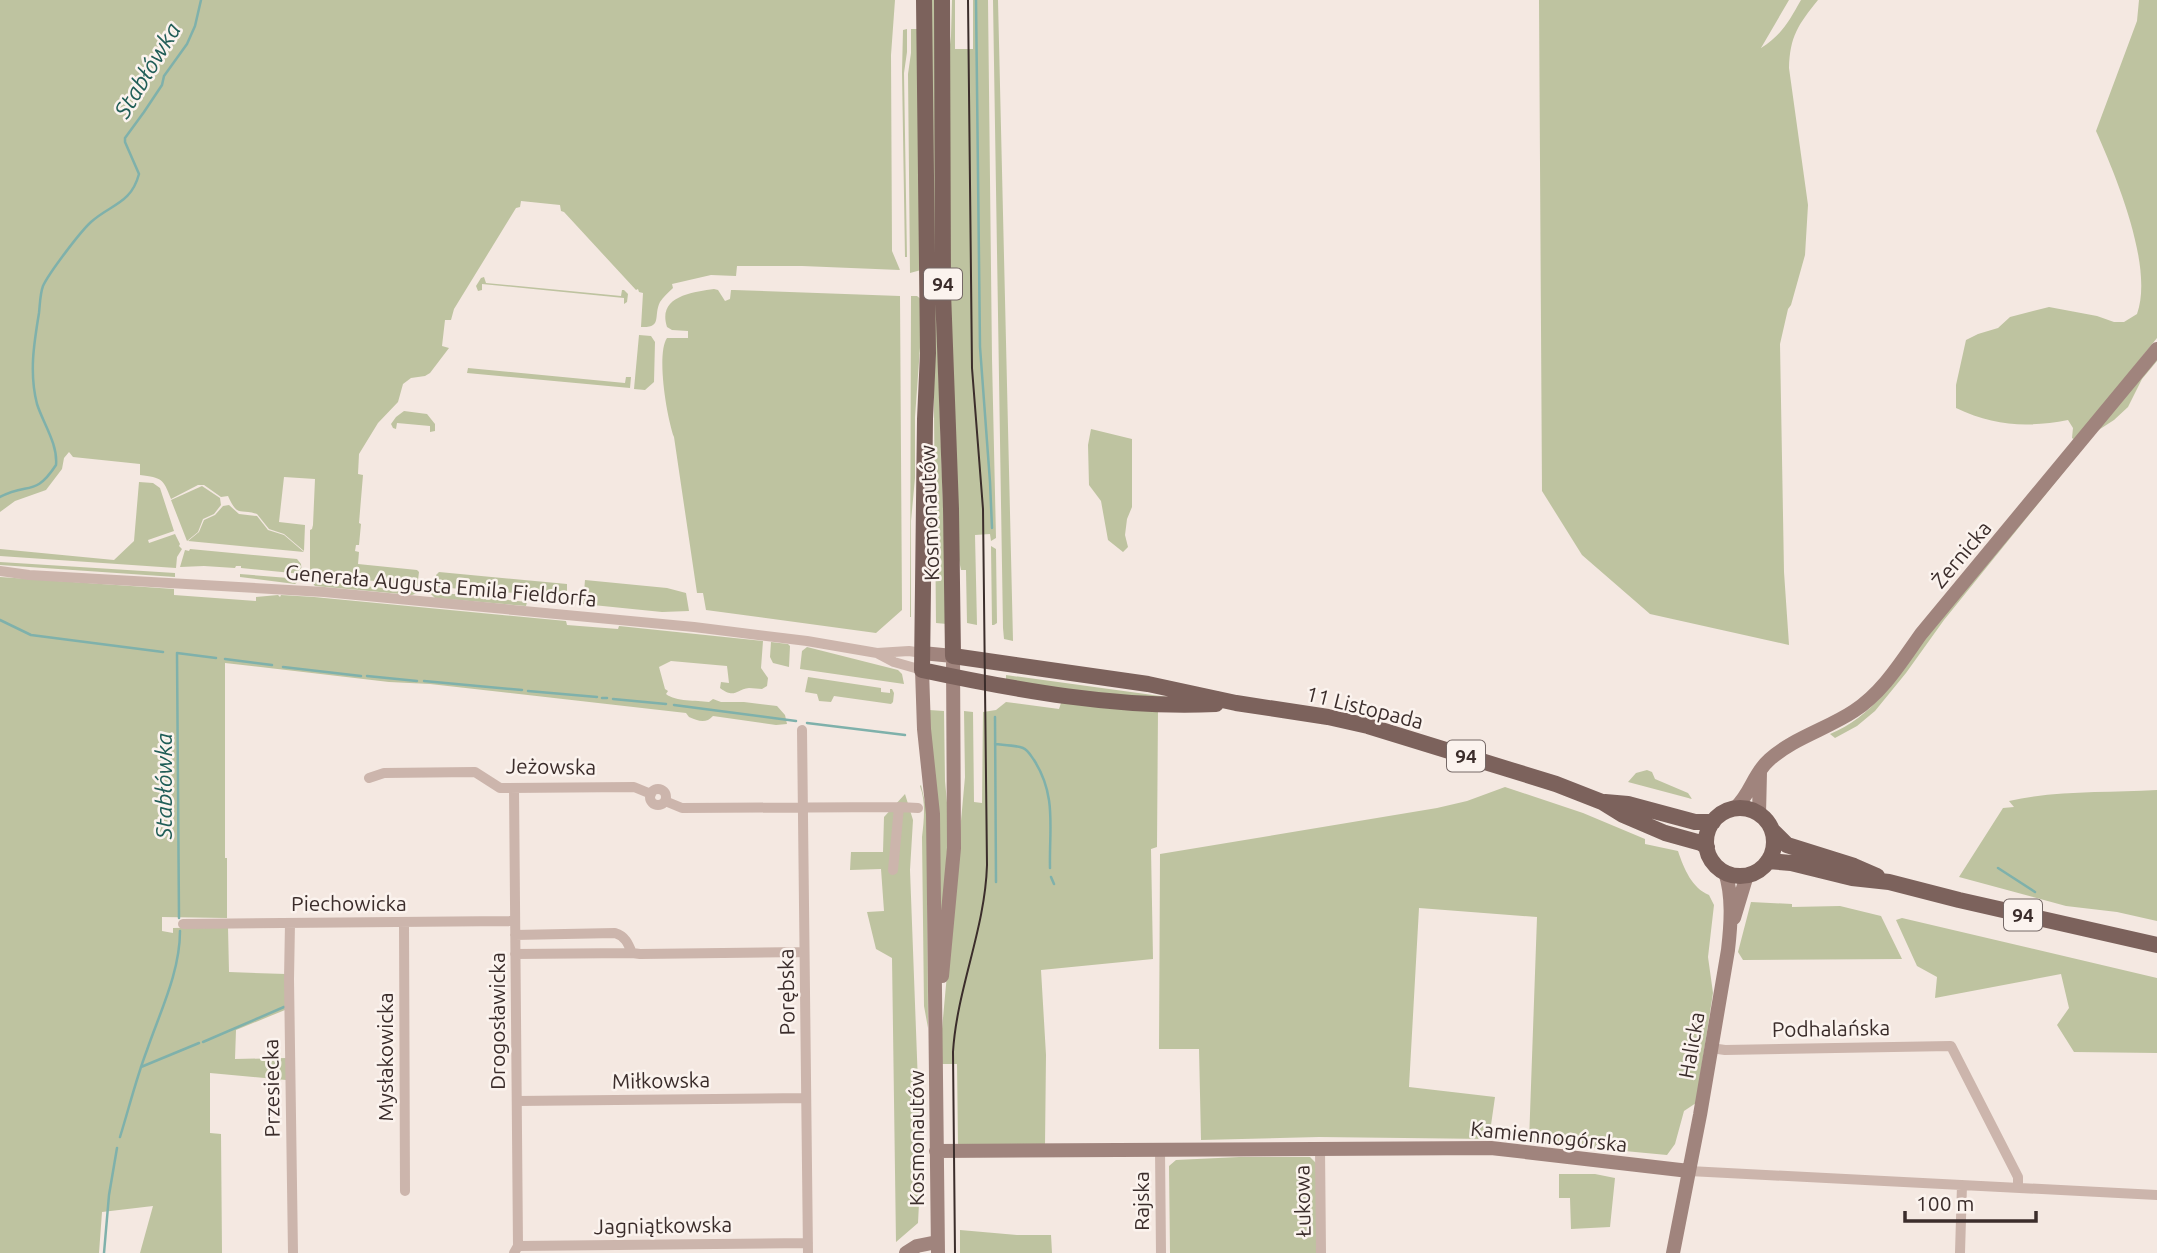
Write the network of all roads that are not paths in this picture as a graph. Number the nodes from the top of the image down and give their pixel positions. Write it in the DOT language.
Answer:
graph roads {
  1 [pos="924,0"];
  2 [pos="942,0"];
  3 [pos="2157,349"];
  4 [pos="0,571"];
  5 [pos="877,653"];
  6 [pos="922,653"];
  7 [pos="953,656"];
  8 [pos="922,670"];
  9 [pos="954,677"];
  10 [pos="1236,703"];
  11 [pos="802,730"];
  12 [pos="1760,772"];
  13 [pos="369,778"];
  14 [pos="514,788"];
  15 [pos="1602,802"];
  16 [pos="803,807"];
  17 [pos="899,807"];
  18 [pos="918,808"];
  19 [pos="1735,808"];
  20 [pos="1759,814"];
  21 [pos="1713,822"];
  22 [pos="1772,830"];
  23 [pos="1707,848"];
  24 [pos="1768,861"];
  25 [pos="893,870"];
  26 [pos="1725,872"];
  27 [pos="1747,875"];
  28 [pos="1889,882"];
  29 [pos="515,921"];
  30 [pos="404,922"];
  31 [pos="290,923"];
  32 [pos="183,924"];
  33 [pos="1731,925"];
  34 [pos="515,934"];
  35 [pos="2157,945"];
  36 [pos="804,952"];
  37 [pos="632,953"];
  38 [pos="516,954"];
  39 [pos="936,1023"];
  40 [pos="1711,1048"];
  41 [pos="806,1098"];
  42 [pos="517,1101"];
  43 [pos="1320,1148"];
  44 [pos="1160,1149"];
  45 [pos="936,1151"];
  46 [pos="1689,1171"];
  47 [pos="2018,1182"];
  48 [pos="1962,1185"];
  49 [pos="405,1192"];
  50 [pos="2157,1195"];
  51 [pos="808,1248"];
  52 [pos="938,1248"];
  53 [pos="516,1249"];
  54 [pos="293,1253"];
  55 [pos="906,1253"];
  56 [pos="1161,1253"];
  57 [pos="1321,1253"];
  58 [pos="1673,1253"];
  59 [pos="1960,1253"];
  1 -- 6 [label="main road, Kosmonautów / 94"];
  2 -- 7 [label="main road, Kosmonautów / 94"];
  3 -- 12 [label="street, Żernicka"];
  4 -- 5 [label="street, Generała Augusta Emila Fieldorfa"];
  5 -- 6 [label="street, Generała Augusta Emila Fieldorfa"];
  5 -- 8 [label="street, Generała Augusta Emila Fieldorfa"];
  6 -- 7 [label="street, 11 Listopada"];
  6 -- 8 [label="main road, Kosmonautów / 94"];
  7 -- 9 [label="street, Kosmonautów"];
  7 -- 10 [label="main road, 11 Listopada / 94"];
  8 -- 9 [label="main road, 11 Listopada / 94"];
  8 -- 39 [label="street, Kosmonautów"];
  9 -- 10 [label="main road, 11 Listopada / 94"];
  9 -- 39 [label="street, Kosmonautów"];
  10 -- 15 [label="main road, 11 Listopada / 94"];
  11 -- 16 [label="street, Porębska"];
  12 -- 19 [label="street"];
  12 -- 20 [label="street"];
  13 -- 14 [label="street, Jeżowska"];
  14 -- 16 [label="street, Jeżowska"];
  14 -- 29 [label="street, Drogosławicka"];
  15 -- 21 [label="main road, 11 Listopada / 94"];
  15 -- 23 [label="main road, 11 Listopada / 94"];
  16 -- 17 [label="street, Jeżowska"];
  16 -- 36 [label="street, Porębska"];
  17 -- 18 [label="street, Jeżowska"];
  17 -- 25 [label="street"];
  19 -- 20 [label="main road"];
  19 -- 21 [label="main road"];
  20 -- 22 [label="main road, 94"];
  21 -- 23 [label="main road"];
  22 -- 24 [label="main road"];
  22 -- 28 [label="main road, 94"];
  23 -- 26 [label="main road"];
  24 -- 27 [label="main road"];
  24 -- 28 [label="main road, 94"];
  26 -- 27 [label="main road"];
  26 -- 33 [label="street, Halicka"];
  27 -- 33 [label="street, Halicka"];
  28 -- 35 [label="main road, 94"];
  29 -- 30 [label="street, Piechowicka"];
  29 -- 34 [label="street, Drogosławicka"];
  30 -- 31 [label="street, Piechowicka"];
  30 -- 49 [label="street, Mysłakowicka"];
  31 -- 32 [label="street, Piechowicka"];
  31 -- 54 [label="street, Przesiecka"];
  33 -- 40 [label="street, Halicka"];
  34 -- 37 [label="street"];
  34 -- 38 [label="street, Drogosławicka"];
  36 -- 37 [label="street"];
  36 -- 41 [label="street, Porębska"];
  37 -- 38 [label="street"];
  38 -- 42 [label="street, Drogosławicka"];
  39 -- 45 [label="street, Kosmonautów"];
  40 -- 46 [label="street, Halicka"];
  40 -- 47 [label="street, Podhalańska"];
  41 -- 42 [label="street, Miłkowska"];
  41 -- 51 [label="street, Porębska"];
  42 -- 53 [label="street, Drogosławicka"];
  43 -- 44 [label="street, Kamiennogórska"];
  43 -- 46 [label="street, Kamiennogórska"];
  43 -- 57 [label="street, Łukowa"];
  44 -- 45 [label="street, Kamiennogórska"];
  44 -- 56 [label="street, Rajska"];
  45 -- 52 [label="street, Kosmonautów"];
  46 -- 48 [label="street, Kamiennogórska"];
  46 -- 58 [label="street, Halicka"];
  47 -- 48 [label="street, Kamiennogórska"];
  47 -- 50 [label="street, Kamiennogórska"];
  48 -- 59 [label="street"];
  51 -- 53 [label="street, Jagniątkowska"];
  52 -- 55 [label="street"];
}
